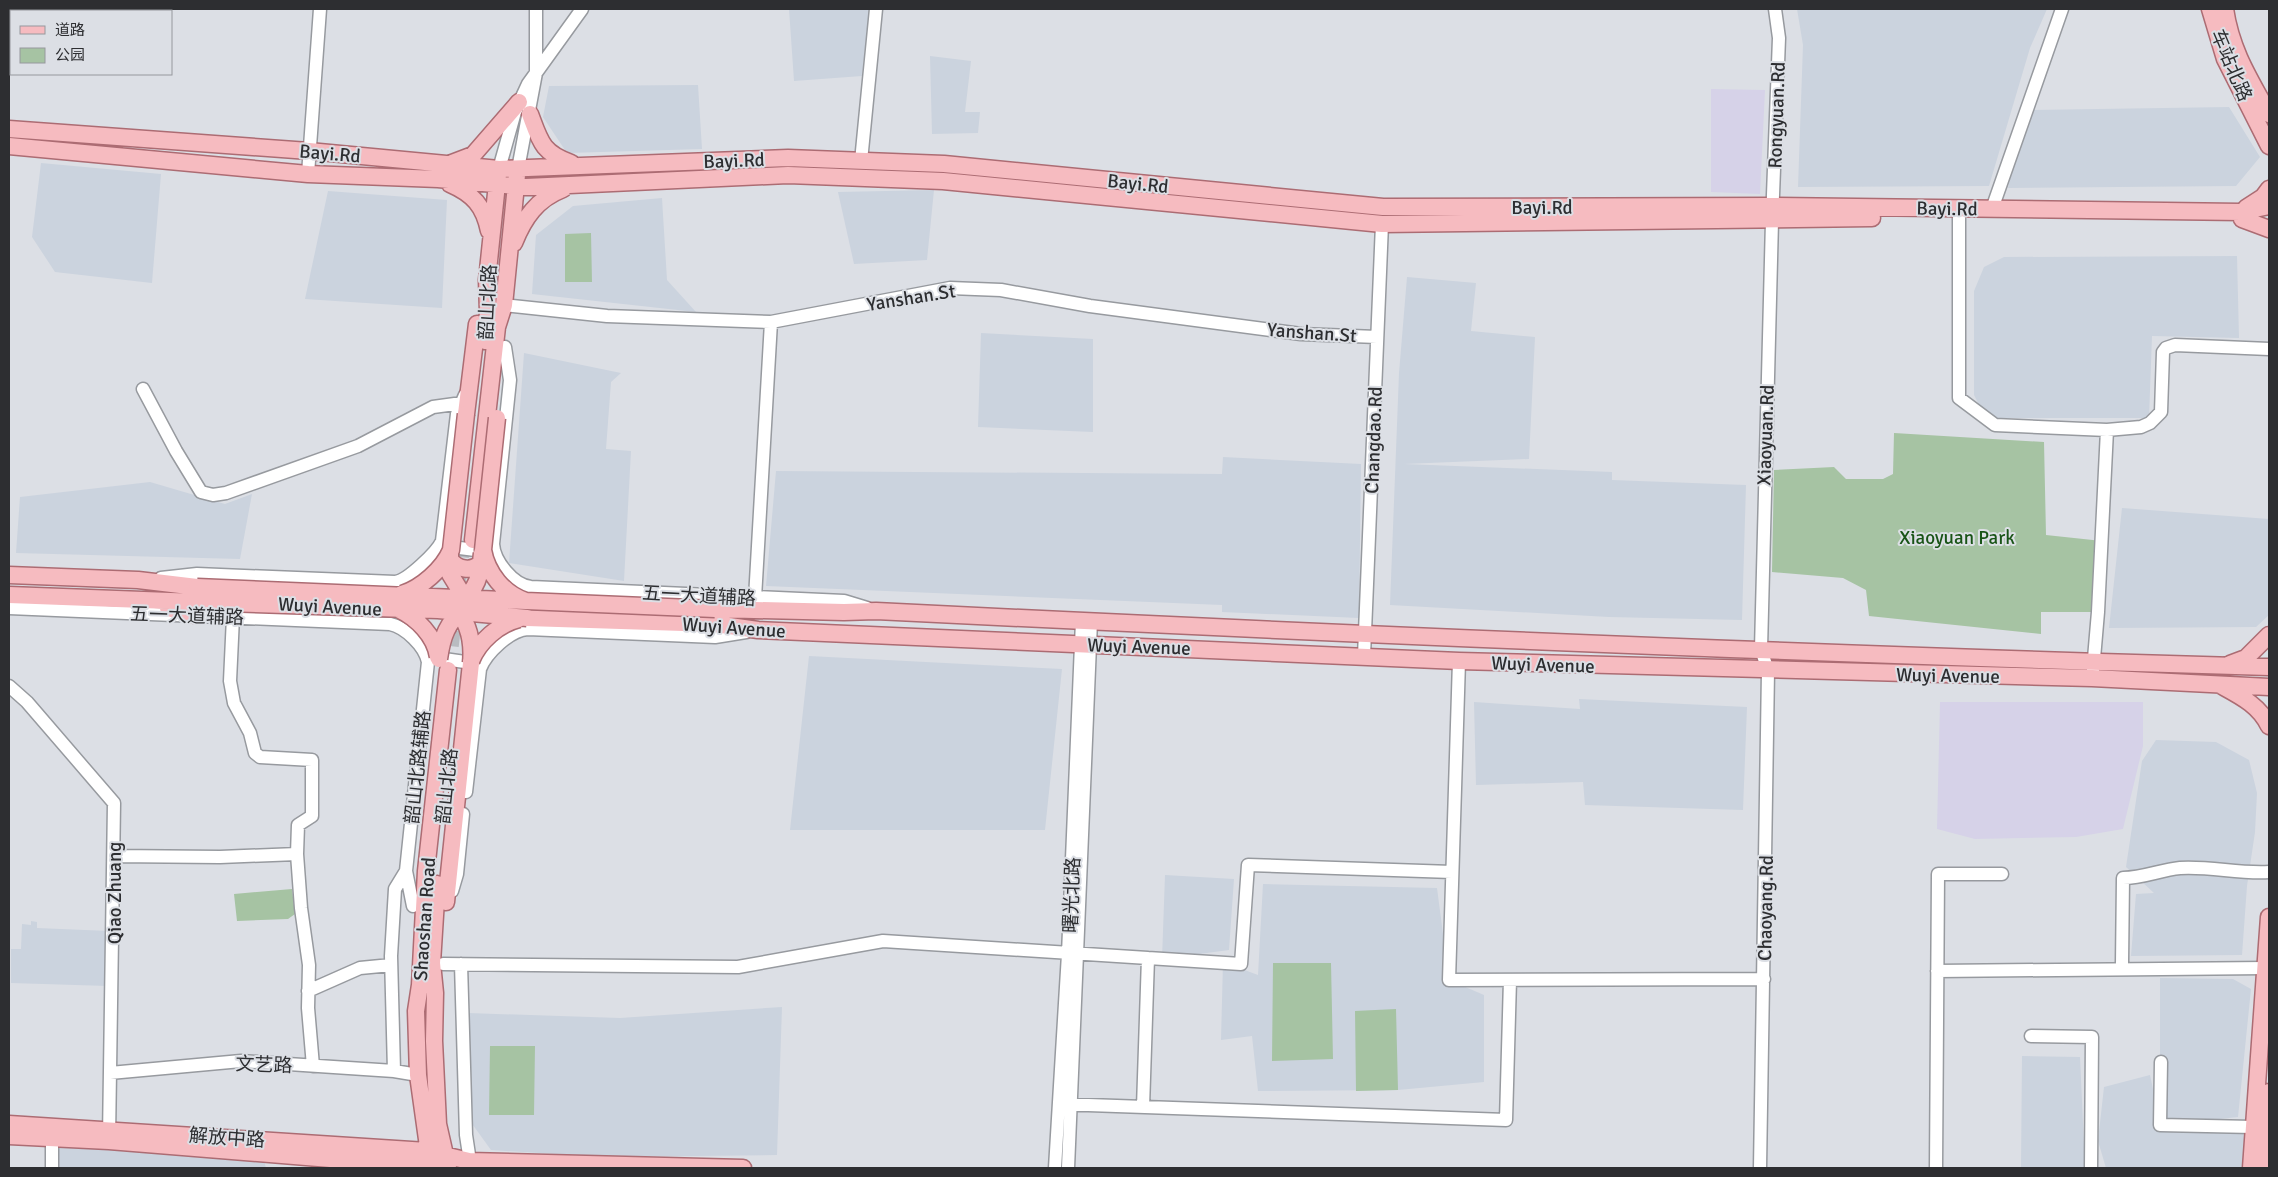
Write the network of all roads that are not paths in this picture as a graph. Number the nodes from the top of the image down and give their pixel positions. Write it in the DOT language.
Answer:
graph roads {
  1 [pos="320,9"];
  2 [pos="536,9"];
  3 [pos="582,9"];
  4 [pos="876,9"];
  5 [pos="1775,9"];
  6 [pos="2062,9"];
  7 [pos="2210,9"];
  8 [pos="2225,9"];
  9 [pos="536,73"];
  10 [pos="525,108"];
  11 [pos="2269,114"];
  12 [pos="9,129"];
  13 [pos="9,146"];
  14 [pos="2269,146"];
  15 [pos="309,151"];
  16 [pos="861,161"];
  17 [pos="448,164"];
  18 [pos="576,165"];
  19 [pos="518,169"];
  20 [pos="308,174"];
  21 [pos="498,177"];
  22 [pos="438,179"];
  23 [pos="575,185"];
  24 [pos="516,186"];
  25 [pos="2269,189"];
  26 [pos="2269,206"];
  27 [pos="1992,209"];
  28 [pos="1772,214"];
  29 [pos="1959,215"];
  30 [pos="2242,215"];
  31 [pos="2269,215"];
  32 [pos="1382,224"];
  33 [pos="2269,230"];
  34 [pos="491,240"];
  35 [pos="508,259"];
  36 [pos="486,280"];
  37 [pos="504,305"];
  38 [pos="771,322"];
  39 [pos="1377,337"];
  40 [pos="505,347"];
  41 [pos="2269,349"];
  42 [pos="144,388"];
  43 [pos="464,408"];
  44 [pos="2107,430"];
  45 [pos="479,549"];
  46 [pos="447,552"];
  47 [pos="9,576"];
  48 [pos="138,580"];
  49 [pos="521,585"];
  50 [pos="9,595"];
  51 [pos="196,601"];
  52 [pos="399,603"];
  53 [pos="457,604"];
  54 [pos="757,604"];
  55 [pos="9,608"];
  56 [pos="715,610"];
  57 [pos="233,616"];
  58 [pos="526,617"];
  59 [pos="1087,621"];
  60 [pos="758,630"];
  61 [pos="1365,634"];
  62 [pos="2269,635"];
  63 [pos="1086,644"];
  64 [pos="1768,649"];
  65 [pos="1364,656"];
  66 [pos="455,661"];
  67 [pos="1459,661"];
  68 [pos="2225,666"];
  69 [pos="2269,667"];
  70 [pos="2093,670"];
  71 [pos="1772,671"];
  72 [pos="2216,683"];
  73 [pos="9,686"];
  74 [pos="2269,686"];
  75 [pos="2269,726"];
  76 [pos="297,854"];
  77 [pos="114,856"];
  78 [pos="411,871"];
  79 [pos="1452,872"];
  80 [pos="2269,872"];
  81 [pos="2002,874"];
  82 [pos="446,910"];
  83 [pos="2269,917"];
  84 [pos="1073,954"];
  85 [pos="1148,958"];
  86 [pos="2122,963"];
  87 [pos="443,964"];
  88 [pos="460,964"];
  89 [pos="391,965"];
  90 [pos="2266,968"];
  91 [pos="1937,971"];
  92 [pos="1764,979"];
  93 [pos="1510,980"];
  94 [pos="308,991"];
  95 [pos="435,993"];
  96 [pos="416,1011"];
  97 [pos="2031,1036"];
  98 [pos="2161,1062"];
  99 [pos="314,1066"];
  100 [pos="394,1072"];
  101 [pos="110,1073"];
  102 [pos="418,1076"];
  103 [pos="2269,1092"];
  104 [pos="1065,1104"];
  105 [pos="1143,1107"];
  106 [pos="9,1124"];
  107 [pos="2253,1127"];
  108 [pos="110,1135"];
  109 [pos="9,1136"];
  110 [pos="52,1139"];
  111 [pos="437,1163"];
  112 [pos="470,1165"];
  113 [pos="52,1168"];
  114 [pos="743,1168"];
  115 [pos="1055,1168"];
  116 [pos="1068,1168"];
  117 [pos="1760,1168"];
  118 [pos="1766,1168"];
  119 [pos="1936,1168"];
  120 [pos="2091,1168"];
  121 [pos="2251,1168"];
  122 [pos="2265,1168"];
  1 -- 15 [label="street"];
  2 -- 9 [label="street"];
  3 -- 9 [label="street, 韶山北路"];
  4 -- 16 [label="street"];
  5 -- 28 [label="street, Rongyuan.Rd"];
  6 -- 27 [label="street"];
  7 -- 14 [label="main road, 车站北路"];
  8 -- 11 [label="main road, 车站北路"];
  9 -- 10 [label="street, 韶山北路"];
  10 -- 17 [label="main road"];
  10 -- 18 [label="main road"];
  10 -- 19 [label="street, 韶山北路"];
  10 -- 21 [label="street, 韶山北路"];
  12 -- 15 [label="main road, Bayi.Rd"];
  13 -- 20 [label="main road, Bayi.Rd"];
  15 -- 17 [label="main road, Bayi.Rd"];
  15 -- 20 [label="street"];
  16 -- 18 [label="main road, Bayi.Rd"];
  16 -- 28 [label="main road, Bayi.Rd"];
  17 -- 21 [label="main road, Bayi.Rd"];
  18 -- 19 [label="main road, Bayi.Rd"];
  19 -- 21 [label="main road, Bayi.Rd"];
  19 -- 24 [label="main road, 韶山北路"];
  20 -- 22 [label="main road, Bayi.Rd"];
  21 -- 22 [label="main road, Bayi.Rd"];
  21 -- 24 [label="main road, Bayi.Rd"];
  21 -- 34 [label="main road, 韶山北路"];
  22 -- 34 [label="main road"];
  23 -- 24 [label="main road, Bayi.Rd"];
  23 -- 32 [label="main road, Bayi.Rd"];
  23 -- 35 [label="main road"];
  24 -- 35 [label="main road, 韶山北路"];
  25 -- 30 [label="main road"];
  26 -- 30 [label="main road, Bayi.Rd"];
  27 -- 28 [label="main road, Bayi.Rd"];
  27 -- 30 [label="main road, Bayi.Rd"];
  28 -- 29 [label="main road, Bayi.Rd"];
  28 -- 32 [label="main road, Bayi.Rd"];
  28 -- 64 [label="street, Xiaoyuan.Rd"];
  29 -- 30 [label="main road, Bayi.Rd"];
  29 -- 44 [label="street"];
  30 -- 31 [label="main road, Bayi.Rd"];
  30 -- 33 [label="main road"];
  32 -- 39 [label="street, Changdao.Rd"];
  34 -- 36 [label="main road, 韶山北路"];
  35 -- 37 [label="main road, 韶山北路"];
  36 -- 43 [label="main road"];
  36 -- 45 [label="main road, 韶山北路"];
  37 -- 38 [label="street, Yanshan.St"];
  37 -- 40 [label="main road"];
  37 -- 45 [label="main road, 韶山北路"];
  38 -- 39 [label="street, Yanshan.St"];
  38 -- 54 [label="street"];
  39 -- 61 [label="street, Changdao.Rd"];
  40 -- 45 [label="main road, bridge"];
  40 -- 45 [label="street"];
  41 -- 44 [label="street"];
  42 -- 43 [label="street"];
  43 -- 46 [label="main road, bridge"];
  44 -- 70 [label="street"];
  45 -- 46 [label="main road, bridge"];
  45 -- 49 [label="street"];
  45 -- 53 [label="main road, bridge"];
  45 -- 58 [label="main road, bridge"];
  46 -- 52 [label="main road, bridge"];
  46 -- 53 [label="main road, bridge"];
  47 -- 48 [label="main road, Wuyi Avenue"];
  48 -- 51 [label="main road, Wuyi Avenue"];
  48 -- 52 [label="street, 五一大道辅路"];
  49 -- 56 [label="street, 五一大道辅路"];
  49 -- 58 [label="street"];
  50 -- 51 [label="main road, Wuyi Avenue"];
  51 -- 52 [label="main road, Wuyi Avenue, bridge"];
  51 -- 55 [label="street, 五一大道辅路"];
  51 -- 57 [label="street, 五一大道辅路"];
  52 -- 53 [label="main road, Wuyi Avenue, bridge"];
  52 -- 57 [label="street, 五一大道辅路"];
  52 -- 66 [label="main road, bridge"];
  53 -- 58 [label="main road, Wuyi Avenue, bridge"];
  53 -- 58 [label="main road, Wuyi Avenue, bridge"];
  53 -- 66 [label="main road, bridge"];
  53 -- 66 [label="main road, bridge"];
  54 -- 56 [label="main road, Wuyi Avenue"];
  54 -- 59 [label="main road, Wuyi Avenue"];
  56 -- 58 [label="main road, Wuyi Avenue, bridge"];
  56 -- 60 [label="main road, Wuyi Avenue"];
  57 -- 76 [label="street"];
  58 -- 60 [label="street, 五一大道辅路"];
  58 -- 66 [label="main road, bridge"];
  59 -- 61 [label="main road, Wuyi Avenue"];
  59 -- 63 [label="street, 曙光北路"];
  60 -- 63 [label="main road, Wuyi Avenue"];
  61 -- 64 [label="main road, Wuyi Avenue"];
  61 -- 65 [label="street, Changdao.Rd"];
  62 -- 68 [label="main road"];
  63 -- 65 [label="main road, Wuyi Avenue"];
  63 -- 84 [label="street, 曙光北路"];
  64 -- 70 [label="main road, Wuyi Avenue"];
  64 -- 71 [label="street, Chaoyang.Rd"];
  65 -- 67 [label="main road, Wuyi Avenue"];
  66 -- 78 [label="main road"];
  66 -- 82 [label="main road"];
  66 -- 82 [label="street"];
  66 -- 95 [label="main road, 韶山北路"];
  66 -- 96 [label="main road, Shaoshan Road"];
  67 -- 71 [label="main road, Wuyi Avenue"];
  67 -- 79 [label="street"];
  68 -- 69 [label="main road, Wuyi Avenue"];
  68 -- 70 [label="main road, Wuyi Avenue"];
  70 -- 71 [label="main road, Wuyi Avenue"];
  70 -- 72 [label="main road, Wuyi Avenue"];
  71 -- 92 [label="street, Chaoyang.Rd"];
  71 -- 118 [label="street, Chaoyang.Rd"];
  72 -- 74 [label="main road, Wuyi Avenue"];
  72 -- 75 [label="main road"];
  73 -- 77 [label="street, Qiao Zhuang"];
  76 -- 77 [label="street"];
  76 -- 94 [label="street"];
  77 -- 101 [label="street, Qiao Zhuang"];
  78 -- 89 [label="street"];
  78 -- 96 [label="main road"];
  79 -- 85 [label="street"];
  79 -- 93 [label="street"];
  80 -- 86 [label="street"];
  81 -- 91 [label="street"];
  82 -- 87 [label="main road"];
  83 -- 90 [label="main road"];
  84 -- 85 [label="street"];
  84 -- 88 [label="street"];
  84 -- 104 [label="street, 曙光北路"];
  85 -- 105 [label="street"];
  87 -- 88 [label="street"];
  87 -- 95 [label="main road"];
  88 -- 112 [label="street"];
  89 -- 94 [label="street"];
  89 -- 100 [label="street"];
  90 -- 91 [label="street"];
  90 -- 107 [label="main road"];
  91 -- 119 [label="street"];
  92 -- 93 [label="street"];
  92 -- 117 [label="street, Chaoyang.Rd"];
  93 -- 105 [label="street"];
  94 -- 99 [label="street"];
  95 -- 111 [label="main road, Shaoshan Road"];
  96 -- 102 [label="main road, Shaoshan Road"];
  97 -- 120 [label="street"];
  98 -- 107 [label="street"];
  99 -- 100 [label="street, 文艺路"];
  99 -- 101 [label="street, 文艺路"];
  100 -- 102 [label="street, 文艺路"];
  101 -- 108 [label="street, Qiao Zhuang"];
  102 -- 111 [label="main road, Shaoshan Road"];
  103 -- 122 [label="main road"];
  104 -- 105 [label="street"];
  104 -- 115 [label="street, 曙光北路"];
  104 -- 116 [label="street, 曙光北路"];
  106 -- 108 [label="main road, 解放中路"];
  107 -- 121 [label="main road"];
  108 -- 110 [label="main road, 解放中路"];
  108 -- 111 [label="main road, 解放中路"];
  109 -- 110 [label="main road, 解放中路"];
  110 -- 113 [label="street"];
  111 -- 112 [label="main road, 解放中路"];
  112 -- 114 [label="main road, 解放中路"];
}
